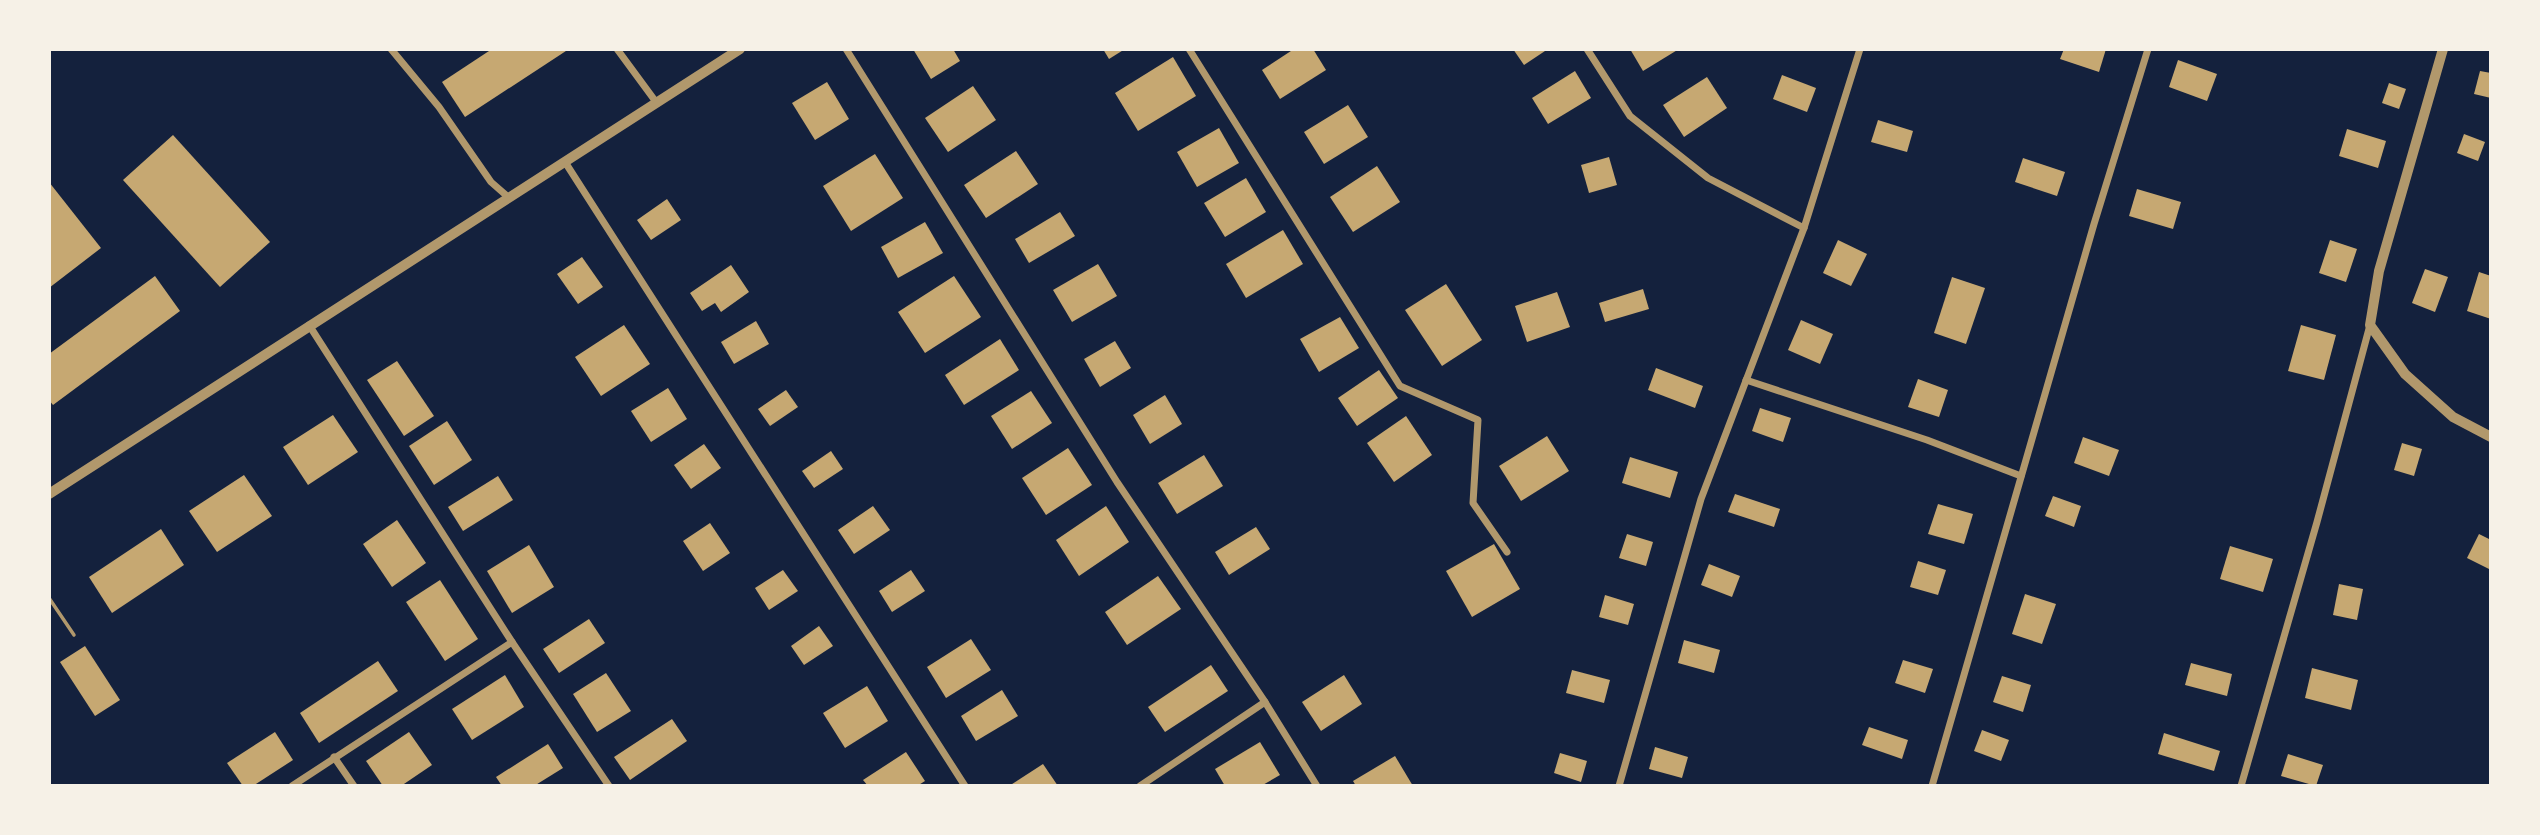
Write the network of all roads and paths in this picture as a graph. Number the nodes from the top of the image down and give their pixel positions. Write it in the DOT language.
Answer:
graph roads {
  1 [pos="391,49"];
  2 [pos="617,49"];
  3 [pos="740,49"];
  4 [pos="846,49"];
  5 [pos="1189,49"];
  6 [pos="1587,49"];
  7 [pos="1860,49"];
  8 [pos="2148,49"];
  9 [pos="2443,49"];
  10 [pos="656,102"];
  11 [pos="565,162"];
  12 [pos="508,197"];
  13 [pos="1804,228"];
  14 [pos="2371,325"];
  15 [pos="309,326"];
  16 [pos="1746,380"];
  17 [pos="2491,437"];
  18 [pos="2021,476"];
  19 [pos="49,494"];
  20 [pos="1507,552"];
  21 [pos="49,598"];
  22 [pos="74,635"];
  23 [pos="512,642"];
  24 [pos="1265,702"];
  25 [pos="334,757"];
  26 [pos="292,786"];
  27 [pos="354,786"];
  28 [pos="609,786"];
  29 [pos="965,786"];
  30 [pos="1140,786"];
  31 [pos="1317,786"];
  32 [pos="1619,786"];
  33 [pos="1932,786"];
  34 [pos="2241,786"];
  1 -- 12 [label="street"];
  2 -- 10 [label="street"];
  3 -- 10 [label="street"];
  4 -- 24 [label="street"];
  5 -- 20 [label="street"];
  6 -- 13 [label="street"];
  7 -- 13 [label="street"];
  8 -- 18 [label="street"];
  9 -- 14 [label="street"];
  10 -- 11 [label="street"];
  11 -- 12 [label="street"];
  11 -- 29 [label="street"];
  12 -- 15 [label="street"];
  13 -- 16 [label="street"];
  14 -- 17 [label="street"];
  14 -- 34 [label="street"];
  15 -- 19 [label="street"];
  15 -- 23 [label="street"];
  16 -- 18 [label="street"];
  16 -- 32 [label="street"];
  18 -- 33 [label="street"];
  21 -- 22 [label="lane"];
  23 -- 25 [label="street"];
  23 -- 28 [label="street"];
  24 -- 30 [label="street"];
  24 -- 31 [label="street"];
  25 -- 26 [label="street"];
  25 -- 27 [label="street"];
}
